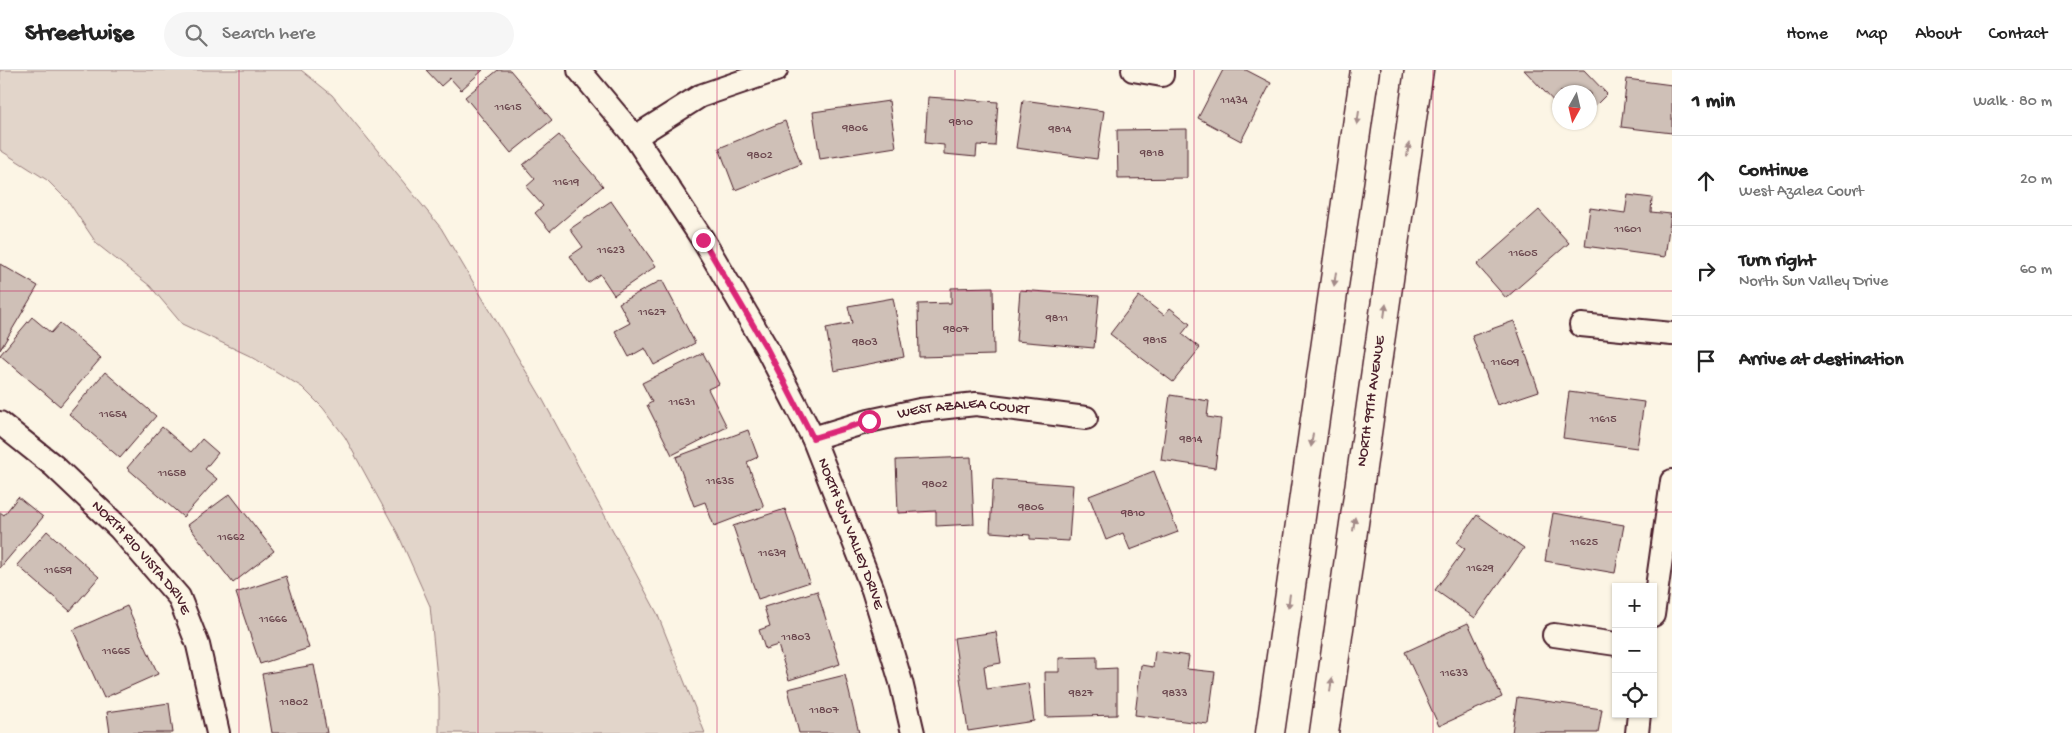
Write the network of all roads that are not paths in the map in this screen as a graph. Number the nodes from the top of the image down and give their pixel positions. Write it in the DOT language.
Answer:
graph roads {
  1 [pos="579,70"];
  2 [pos="776,70"];
  3 [pos="1133,70"];
  4 [pos="1365,70"];
  5 [pos="1420,70"];
  6 [pos="1162,72"];
  7 [pos="634,136"];
  8 [pos="1581,325"];
  9 [pos="1672,334"];
  10 [pos="1086,418"];
  11 [pos="0,422"];
  12 [pos="813,438"];
  13 [pos="1672,481"];
  14 [pos="1657,587"];
  15 [pos="1554,634"];
  16 [pos="1612,643"];
  17 [pos="1639,718"];
  18 [pos="218,733"];
  19 [pos="913,733"];
  20 [pos="1270,733"];
  21 [pos="1324,733"];
  22 [pos="1637,733"];
  1 -- 7 [label="street, NORTH SUN VALLEY DRIVE"];
  2 -- 7 [label="street"];
  3 -- 6 [label="street"];
  4 -- 20 [label="main road, one-way"];
  21 -- 5 [label="main road, NORTH 99TH AVENUE, one-way"];
  7 -- 12 [label="street, NORTH SUN VALLEY DRIVE"];
  8 -- 9 [label="street"];
  10 -- 12 [label="street, WEST AZALEA COURT"];
  11 -- 18 [label="street, NORTH RIO VISTA DRIVE"];
  12 -- 19 [label="street, NORTH SUN VALLEY DRIVE"];
  13 -- 14 [label="street"];
  15 -- 16 [label="street"];
  17 -- 22 [label="street"];
}
